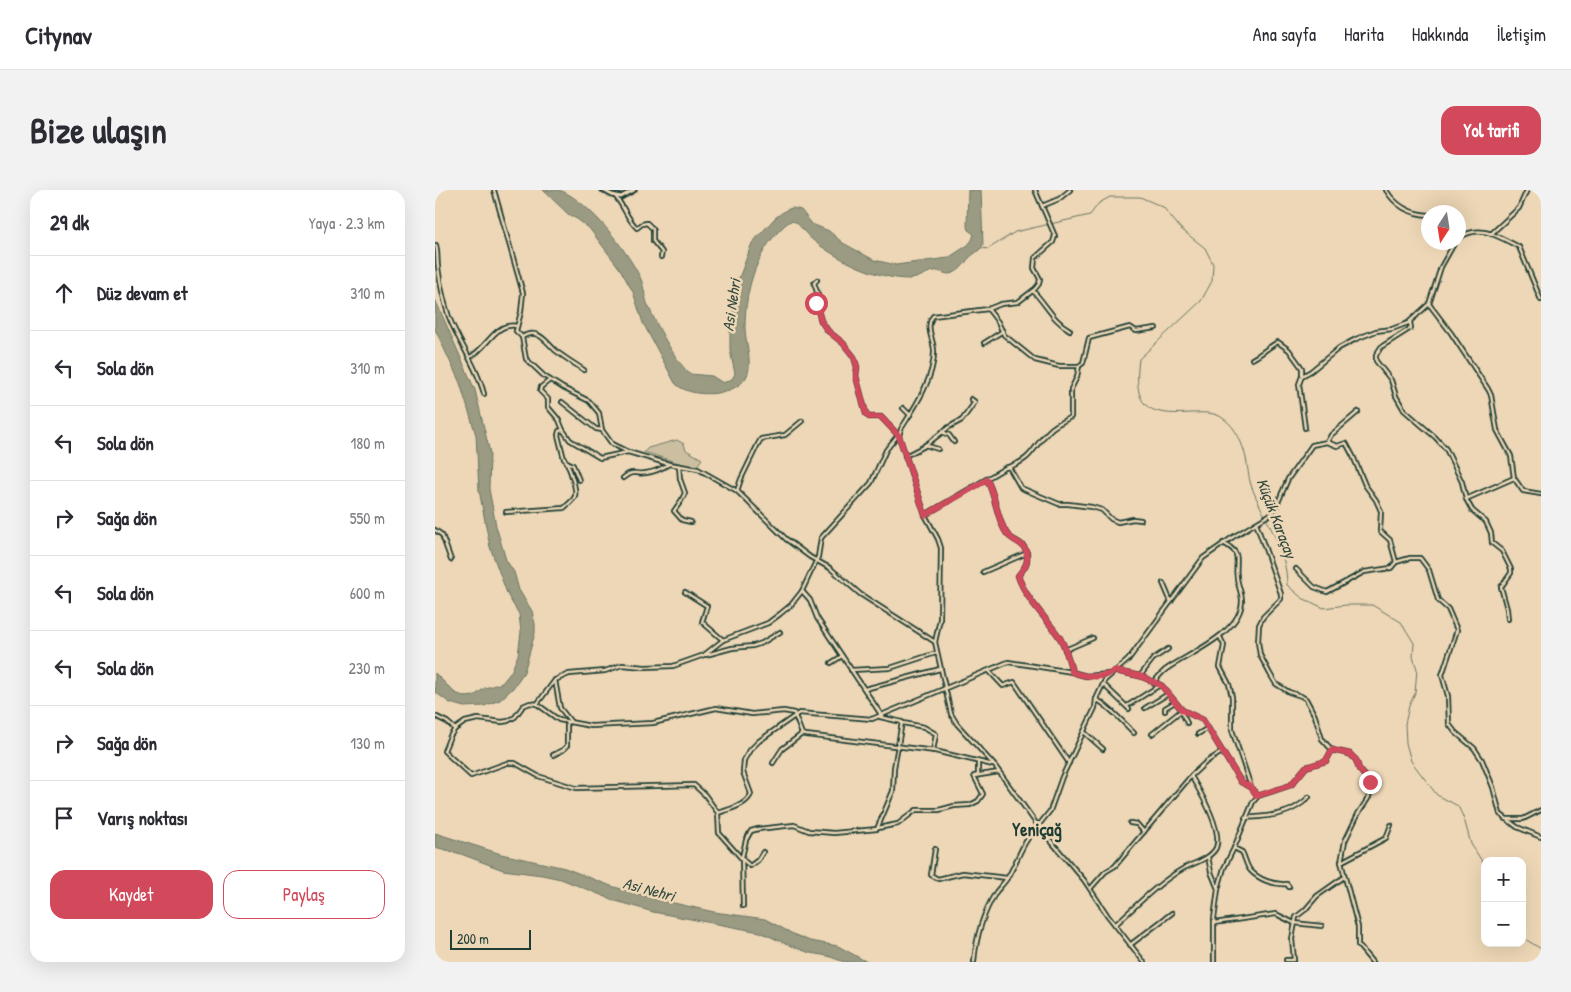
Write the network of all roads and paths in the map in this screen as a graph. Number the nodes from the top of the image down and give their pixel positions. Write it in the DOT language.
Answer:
graph roads {
  1 [pos="494,190"];
  2 [pos="603,190"];
  3 [pos="634,190"];
  4 [pos="1035,190"];
  5 [pos="1069,190"];
  6 [pos="1385,190"];
  7 [pos="1527,190"];
  8 [pos="615,196"];
  9 [pos="1042,207"];
  10 [pos="1421,213"];
  11 [pos="1466,233"];
  12 [pos="1491,234"];
  13 [pos="436,245"];
  14 [pos="1451,250"];
  15 [pos="661,258"];
  16 [pos="817,280"];
  17 [pos="1033,291"];
  18 [pos="1541,300"];
  19 [pos="1429,304"];
  20 [pos="988,309"];
  21 [pos="1410,322"];
  22 [pos="517,326"];
  23 [pos="1156,328"];
  24 [pos="1069,330"];
  25 [pos="1003,331"];
  26 [pos="522,337"];
  27 [pos="984,343"];
  28 [pos="470,357"];
  29 [pos="1252,359"];
  30 [pos="1079,366"];
  31 [pos="583,370"];
  32 [pos="1302,376"];
  33 [pos="550,380"];
  34 [pos="484,394"];
  35 [pos="971,399"];
  36 [pos="562,402"];
  37 [pos="903,408"];
  38 [pos="1358,412"];
  39 [pos="910,415"];
  40 [pos="802,420"];
  41 [pos="1305,428"];
  42 [pos="563,430"];
  43 [pos="601,430"];
  44 [pos="942,432"];
  45 [pos="899,436"];
  46 [pos="953,442"];
  47 [pos="1327,442"];
  48 [pos="925,445"];
  49 [pos="938,449"];
  50 [pos="628,452"];
  51 [pos="905,456"];
  52 [pos="567,462"];
  53 [pos="669,464"];
  54 [pos="679,466"];
  55 [pos="1009,467"];
  56 [pos="623,478"];
  57 [pos="1514,478"];
  58 [pos="579,480"];
  59 [pos="987,480"];
  60 [pos="737,491"];
  61 [pos="1541,494"];
  62 [pos="1466,499"];
  63 [pos="506,512"];
  64 [pos="925,515"];
  65 [pos="1141,520"];
  66 [pos="691,522"];
  67 [pos="1256,524"];
  68 [pos="435,530"];
  69 [pos="1223,543"];
  70 [pos="1027,553"];
  71 [pos="451,560"];
  72 [pos="816,561"];
  73 [pos="1397,562"];
  74 [pos="1296,569"];
  75 [pos="983,572"];
  76 [pos="1163,583"];
  77 [pos="802,591"];
  78 [pos="685,592"];
  79 [pos="1171,602"];
  80 [pos="1508,619"];
  81 [pos="780,632"];
  82 [pos="1220,636"];
  83 [pos="1093,638"];
  84 [pos="723,640"];
  85 [pos="935,642"];
  86 [pos="1168,649"];
  87 [pos="1065,650"];
  88 [pos="936,653"];
  89 [pos="704,655"];
  90 [pos="842,656"];
  91 [pos="831,663"];
  92 [pos="941,669"];
  93 [pos="851,670"];
  94 [pos="989,670"];
  95 [pos="1115,671"];
  96 [pos="1072,672"];
  97 [pos="1110,674"];
  98 [pos="1140,676"];
  99 [pos="555,680"];
  100 [pos="1154,682"];
  101 [pos="1103,684"];
  102 [pos="1160,685"];
  103 [pos="946,688"];
  104 [pos="864,689"];
  105 [pos="1168,694"];
  106 [pos="1097,699"];
  107 [pos="1175,702"];
  108 [pos="537,704"];
  109 [pos="1145,708"];
  110 [pos="1165,711"];
  111 [pos="1181,711"];
  112 [pos="435,716"];
  113 [pos="795,716"];
  114 [pos="880,717"];
  115 [pos="569,722"];
  116 [pos="902,722"];
  117 [pos="1187,724"];
  118 [pos="1208,728"];
  119 [pos="455,729"];
  120 [pos="1084,732"];
  121 [pos="1134,733"];
  122 [pos="802,734"];
  123 [pos="1152,734"];
  124 [pos="1198,734"];
  125 [pos="899,746"];
  126 [pos="1103,749"];
  127 [pos="1332,750"];
  128 [pos="933,751"];
  129 [pos="1222,752"];
  130 [pos="553,755"];
  131 [pos="978,761"];
  132 [pos="773,763"];
  133 [pos="1069,763"];
  134 [pos="993,765"];
  135 [pos="999,772"];
  136 [pos="978,775"];
  137 [pos="1191,776"];
  138 [pos="1251,787"];
  139 [pos="1257,796"];
  140 [pos="1309,796"];
  141 [pos="1541,810"];
  142 [pos="718,813"];
  143 [pos="1245,818"];
  144 [pos="1505,819"];
  145 [pos="1130,823"];
  146 [pos="1391,825"];
  147 [pos="1038,826"];
  148 [pos="877,829"];
  149 [pos="1144,832"];
  150 [pos="1541,836"];
  151 [pos="1234,848"];
  152 [pos="935,849"];
  153 [pos="763,852"];
  154 [pos="1208,857"];
  155 [pos="742,859"];
  156 [pos="1341,862"];
  157 [pos="1345,877"];
  158 [pos="1007,878"];
  159 [pos="1289,887"];
  160 [pos="1090,889"];
  161 [pos="1219,889"];
  162 [pos="743,906"];
  163 [pos="1172,913"];
  164 [pos="1214,923"];
  165 [pos="1294,923"];
  166 [pos="1115,925"];
  167 [pos="1322,926"];
  168 [pos="1130,945"];
  169 [pos="1286,960"];
  170 [pos="974,962"];
  171 [pos="1144,962"];
  172 [pos="1214,962"];
  173 [pos="1372,962"];
  1 -- 22 [label="street"];
  2 -- 8 [label="main road"];
  3 -- 8 [label="main road"];
  4 -- 9 [label="street"];
  5 -- 9 [label="street"];
  6 -- 10 [label="street"];
  7 -- 12 [label="street"];
  8 -- 15 [label="street"];
  9 -- 17 [label="street"];
  11 -- 12 [label="street"];
  12 -- 18 [label="street"];
  13 -- 28 [label="street"];
  14 -- 19 [label="street"];
  16 -- 45 [label="street"];
  17 -- 20 [label="street"];
  17 -- 24 [label="street"];
  19 -- 21 [label="street"];
  19 -- 57 [label="street"];
  20 -- 25 [label="street"];
  20 -- 39 [label="street"];
  21 -- 32 [label="street"];
  21 -- 62 [label="street"];
  22 -- 26 [label="street"];
  22 -- 28 [label="street"];
  23 -- 30 [label="street"];
  25 -- 27 [label="street"];
  25 -- 30 [label="street"];
  26 -- 31 [label="street"];
  26 -- 33 [label="street"];
  28 -- 34 [label="street"];
  29 -- 32 [label="street"];
  30 -- 55 [label="street"];
  32 -- 41 [label="street"];
  33 -- 42 [label="street"];
  33 -- 43 [label="street"];
  35 -- 44 [label="street"];
  36 -- 43 [label="street"];
  37 -- 39 [label="street"];
  38 -- 47 [label="street"];
  39 -- 45 [label="street"];
  40 -- 60 [label="street"];
  42 -- 50 [label="street"];
  42 -- 52 [label="street"];
  43 -- 50 [label="street"];
  44 -- 46 [label="street"];
  44 -- 48 [label="street"];
  45 -- 51 [label="street"];
  45 -- 72 [label="street"];
  47 -- 67 [label="street"];
  47 -- 73 [label="street"];
  48 -- 49 [label="street"];
  48 -- 51 [label="street"];
  50 -- 53 [label="street"];
  51 -- 64 [label="street"];
  52 -- 58 [label="street"];
  52 -- 63 [label="street"];
  53 -- 54 [label="street"];
  53 -- 56 [label="street"];
  54 -- 60 [label="street"];
  54 -- 66 [label="street"];
  55 -- 59 [label="street"];
  55 -- 65 [label="street"];
  57 -- 61 [label="street"];
  57 -- 62 [label="street"];
  59 -- 64 [label="street"];
  59 -- 70 [label="street"];
  60 -- 72 [label="street"];
  62 -- 80 [label="street"];
  64 -- 85 [label="street"];
  67 -- 69 [label="street"];
  67 -- 127 [label="street"];
  68 -- 71 [label="street"];
  69 -- 79 [label="street"];
  69 -- 82 [label="street"];
  70 -- 75 [label="street"];
  70 -- 87 [label="street"];
  72 -- 77 [label="street"];
  72 -- 85 [label="street"];
  73 -- 74 [label="street"];
  73 -- 144 [label="street"];
  76 -- 79 [label="street"];
  77 -- 84 [label="street"];
  77 -- 90 [label="street"];
  78 -- 84 [label="street"];
  79 -- 95 [label="street"];
  81 -- 89 [label="street"];
  82 -- 100 [label="street"];
  82 -- 138 [label="street"];
  83 -- 87 [label="street"];
  84 -- 89 [label="street"];
  85 -- 88 [label="street"];
  86 -- 98 [label="street"];
  87 -- 96 [label="street"];
  88 -- 92 [label="street"];
  88 -- 93 [label="street"];
  89 -- 99 [label="street"];
  90 -- 91 [label="street"];
  90 -- 93 [label="street"];
  92 -- 103 [label="street"];
  92 -- 104 [label="street"];
  93 -- 104 [label="street"];
  94 -- 96 [label="street"];
  94 -- 103 [label="street"];
  94 -- 133 [label="street"];
  95 -- 97 [label="street"];
  95 -- 98 [label="street"];
  96 -- 97 [label="street"];
  97 -- 101 [label="street"];
  98 -- 100 [label="street"];
  99 -- 108 [label="street"];
  99 -- 115 [label="street"];
  100 -- 102 [label="street"];
  101 -- 102 [label="street"];
  101 -- 106 [label="street"];
  102 -- 105 [label="street"];
  103 -- 114 [label="street"];
  103 -- 134 [label="street"];
  104 -- 114 [label="street"];
  105 -- 107 [label="street"];
  105 -- 109 [label="street"];
  106 -- 120 [label="street"];
  106 -- 121 [label="street"];
  107 -- 110 [label="street"];
  107 -- 111 [label="street"];
  108 -- 115 [label="street"];
  108 -- 119 [label="street"];
  111 -- 117 [label="street"];
  111 -- 118 [label="street"];
  111 -- 123 [label="street"];
  112 -- 119 [label="street"];
  113 -- 114 [label="street"];
  113 -- 115 [label="street"];
  113 -- 122 [label="street"];
  113 -- 142 [label="street"];
  114 -- 116 [label="street"];
  115 -- 130 [label="street"];
  116 -- 125 [label="street"];
  116 -- 128 [label="street"];
  118 -- 124 [label="street"];
  118 -- 129 [label="street"];
  119 -- 142 [label="street"];
  120 -- 126 [label="street"];
  120 -- 133 [label="street"];
  122 -- 125 [label="street"];
  122 -- 132 [label="street"];
  125 -- 128 [label="street"];
  125 -- 148 [label="street"];
  127 -- 139 [label="street"];
  127 -- 156 [label="street"];
  128 -- 131 [label="street"];
  129 -- 137 [label="street"];
  129 -- 138 [label="street"];
  131 -- 134 [label="street"];
  131 -- 136 [label="street"];
  133 -- 147 [label="street"];
  134 -- 135 [label="street"];
  135 -- 136 [label="street"];
  135 -- 147 [label="street"];
  136 -- 148 [label="street"];
  137 -- 149 [label="street"];
  137 -- 154 [label="street"];
  138 -- 139 [label="street"];
  139 -- 143 [label="street"];
  140 -- 143 [label="street"];
  141 -- 144 [label="street"];
  142 -- 155 [label="street"];
  143 -- 151 [label="street"];
  144 -- 150 [label="street"];
  145 -- 149 [label="street"];
  146 -- 156 [label="street"];
  147 -- 158 [label="street"];
  147 -- 160 [label="street"];
  148 -- 155 [label="street"];
  149 -- 160 [label="street"];
  151 -- 159 [label="street"];
  151 -- 161 [label="street"];
  152 -- 158 [label="street"];
  153 -- 155 [label="street"];
  154 -- 161 [label="street"];
  154 -- 166 [label="street"];
  155 -- 162 [label="street"];
  156 -- 157 [label="street"];
  157 -- 165 [label="street"];
  157 -- 173 [label="street"];
  158 -- 170 [label="street"];
  160 -- 166 [label="street"];
  161 -- 164 [label="street"];
  163 -- 168 [label="street"];
  164 -- 165 [label="street"];
  164 -- 172 [label="street"];
  165 -- 167 [label="street"];
  165 -- 169 [label="street"];
  166 -- 168 [label="street"];
  168 -- 171 [label="street"];
}
